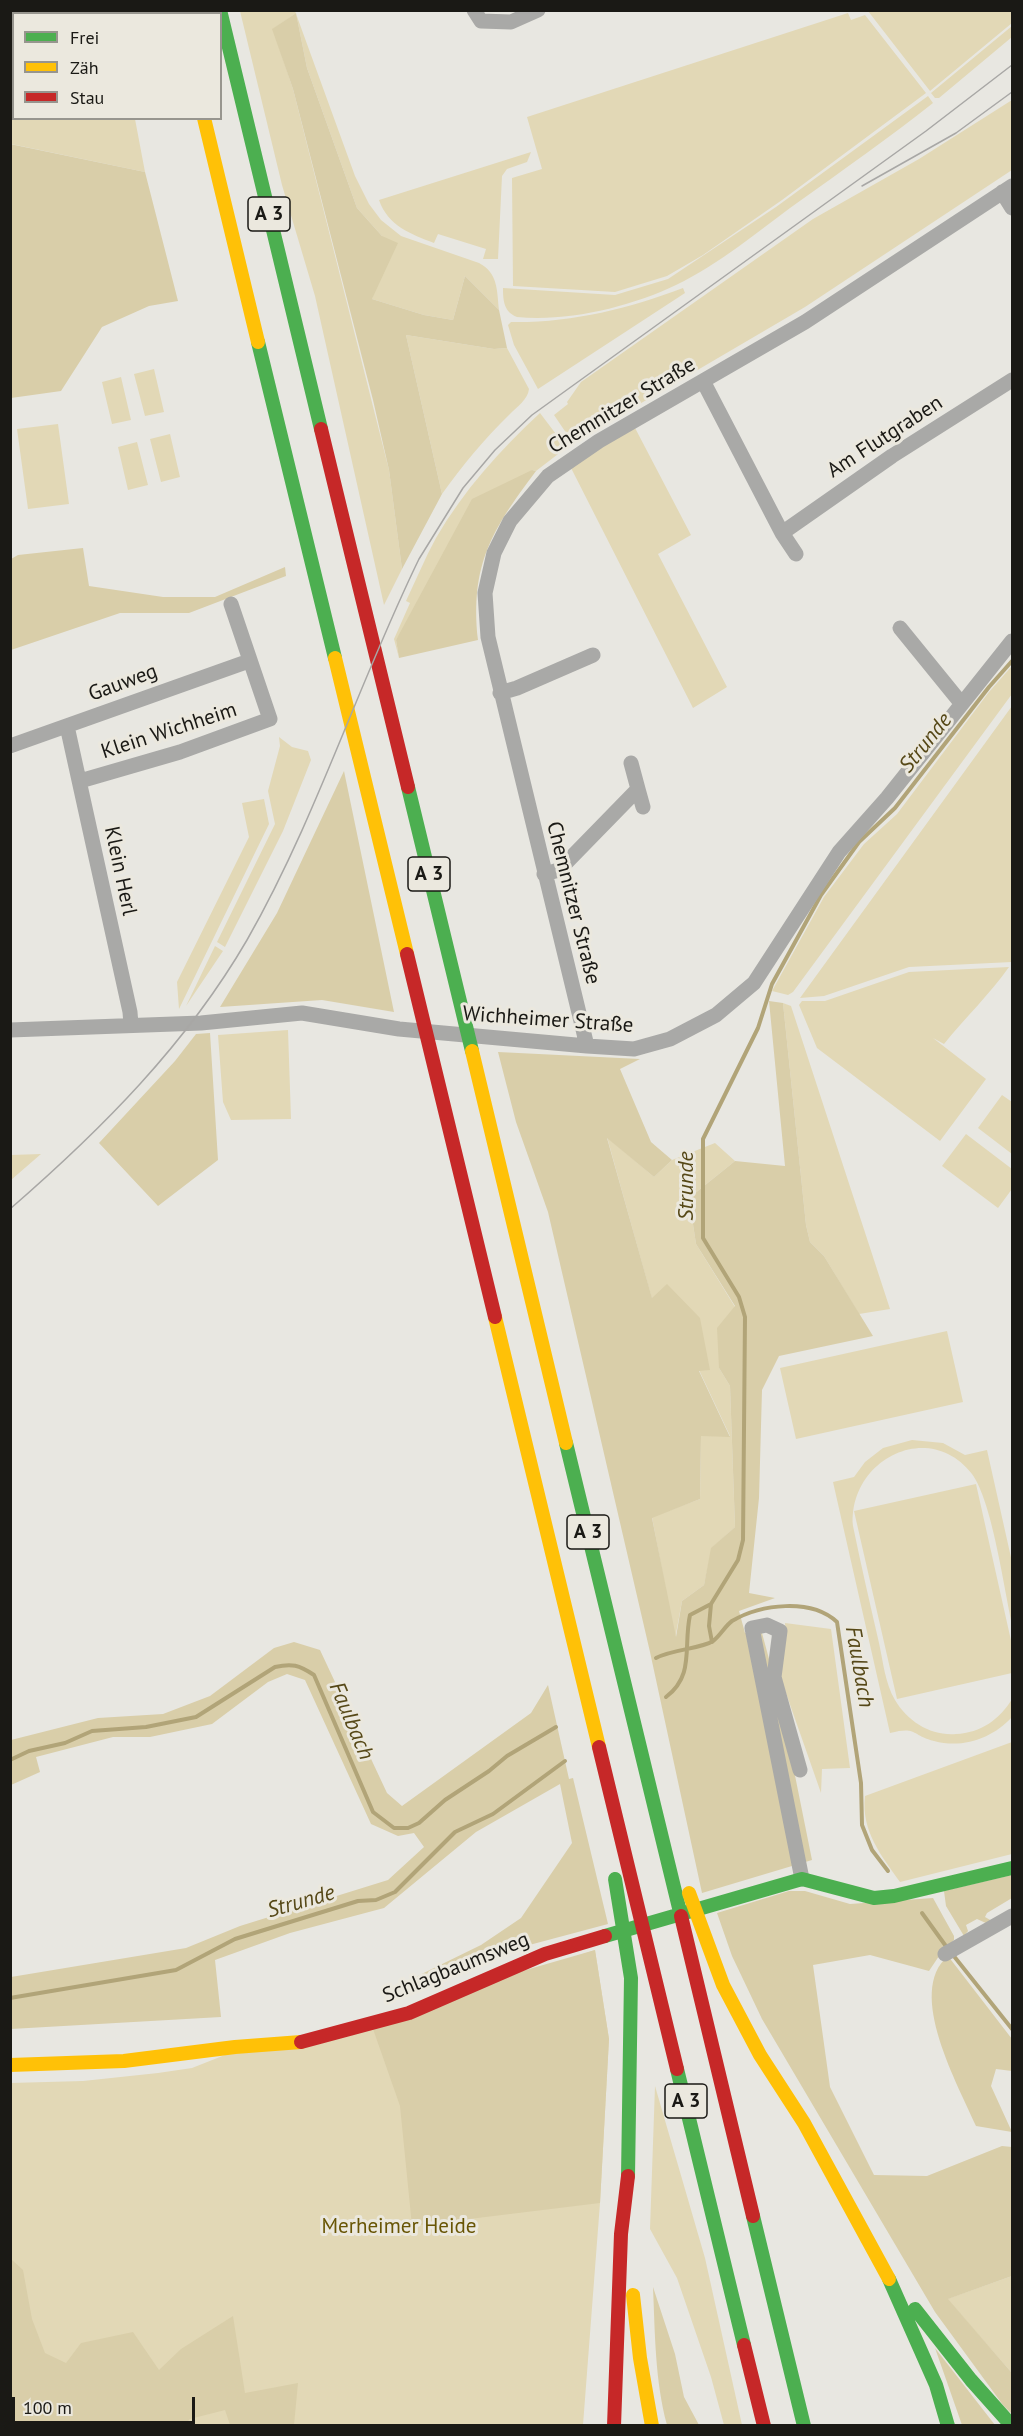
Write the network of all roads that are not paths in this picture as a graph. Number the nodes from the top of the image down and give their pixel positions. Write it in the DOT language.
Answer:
graph roads {
  1 [pos="474,10"];
  2 [pos="538,10"];
  3 [pos="222,18"];
  4 [pos="204,120"];
  5 [pos="1007,189"];
  6 [pos="1012,208"];
  7 [pos="1012,380"];
  8 [pos="703,381"];
  9 [pos="782,532"];
  10 [pos="796,554"];
  11 [pos="231,604"];
  12 [pos="900,628"];
  13 [pos="1012,641"];
  14 [pos="593,655"];
  15 [pos="249,661"];
  16 [pos="500,693"];
  17 [pos="960,703"];
  18 [pos="67,726"];
  19 [pos="10,746"];
  20 [pos="631,763"];
  21 [pos="80,781"];
  22 [pos="638,789"];
  23 [pos="643,807"];
  24 [pos="544,874"];
  25 [pos="131,1025"];
  26 [pos="10,1030"];
  27 [pos="587,1046"];
  28 [pos="800,1770"];
  29 [pos="607,1776"];
  30 [pos="648,1782"];
  31 [pos="1012,1868"];
  32 [pos="802,1879"];
  33 [pos="1012,1916"];
  34 [pos="950,1950"];
  35 [pos="10,2066"];
  36 [pos="628,2186"];
  37 [pos="883,2264"];
  38 [pos="614,2426"];
  39 [pos="651,2426"];
  40 [pos="764,2426"];
  41 [pos="804,2426"];
  42 [pos="948,2426"];
  43 [pos="1012,2426"];
  1 -- 2 [label="street"];
  3 -- 30 [label="main road, A 3"];
  4 -- 29 [label="main road, A 3"];
  5 -- 6 [label="street"];
  5 -- 8 [label="street, Chemnitzer Straße"];
  7 -- 9 [label="street, Am Flutgraben"];
  8 -- 9 [label="street"];
  8 -- 16 [label="street, Chemnitzer Straße"];
  9 -- 10 [label="street"];
  11 -- 15 [label="street"];
  12 -- 17 [label="street"];
  13 -- 17 [label="street, Wichheimer Straße"];
  14 -- 16 [label="street"];
  15 -- 18 [label="street, Gauweg"];
  15 -- 21 [label="street, Klein Wichheim"];
  16 -- 24 [label="street, Chemnitzer Straße"];
  17 -- 27 [label="street, Wichheimer Straße"];
  18 -- 19 [label="street, Gauweg"];
  18 -- 21 [label="street, Klein Herl"];
  20 -- 22 [label="street"];
  21 -- 25 [label="street, Klein Herl"];
  22 -- 23 [label="street"];
  22 -- 24 [label="street"];
  24 -- 27 [label="street, Chemnitzer Straße"];
  25 -- 26 [label="street, Wichheimer Straße"];
  25 -- 27 [label="street, Wichheimer Straße"];
  28 -- 32 [label="street"];
  29 -- 36 [label="main road"];
  29 -- 40 [label="main road, A 3"];
  30 -- 37 [label="main road"];
  30 -- 41 [label="main road, A 3"];
  31 -- 32 [label="main road, Schlagbaumsweg"];
  32 -- 35 [label="main road, Schlagbaumsweg"];
  33 -- 34 [label="street"];
  36 -- 38 [label="main road"];
  36 -- 39 [label="main road"];
  37 -- 42 [label="main road"];
  37 -- 43 [label="main road"];
}
